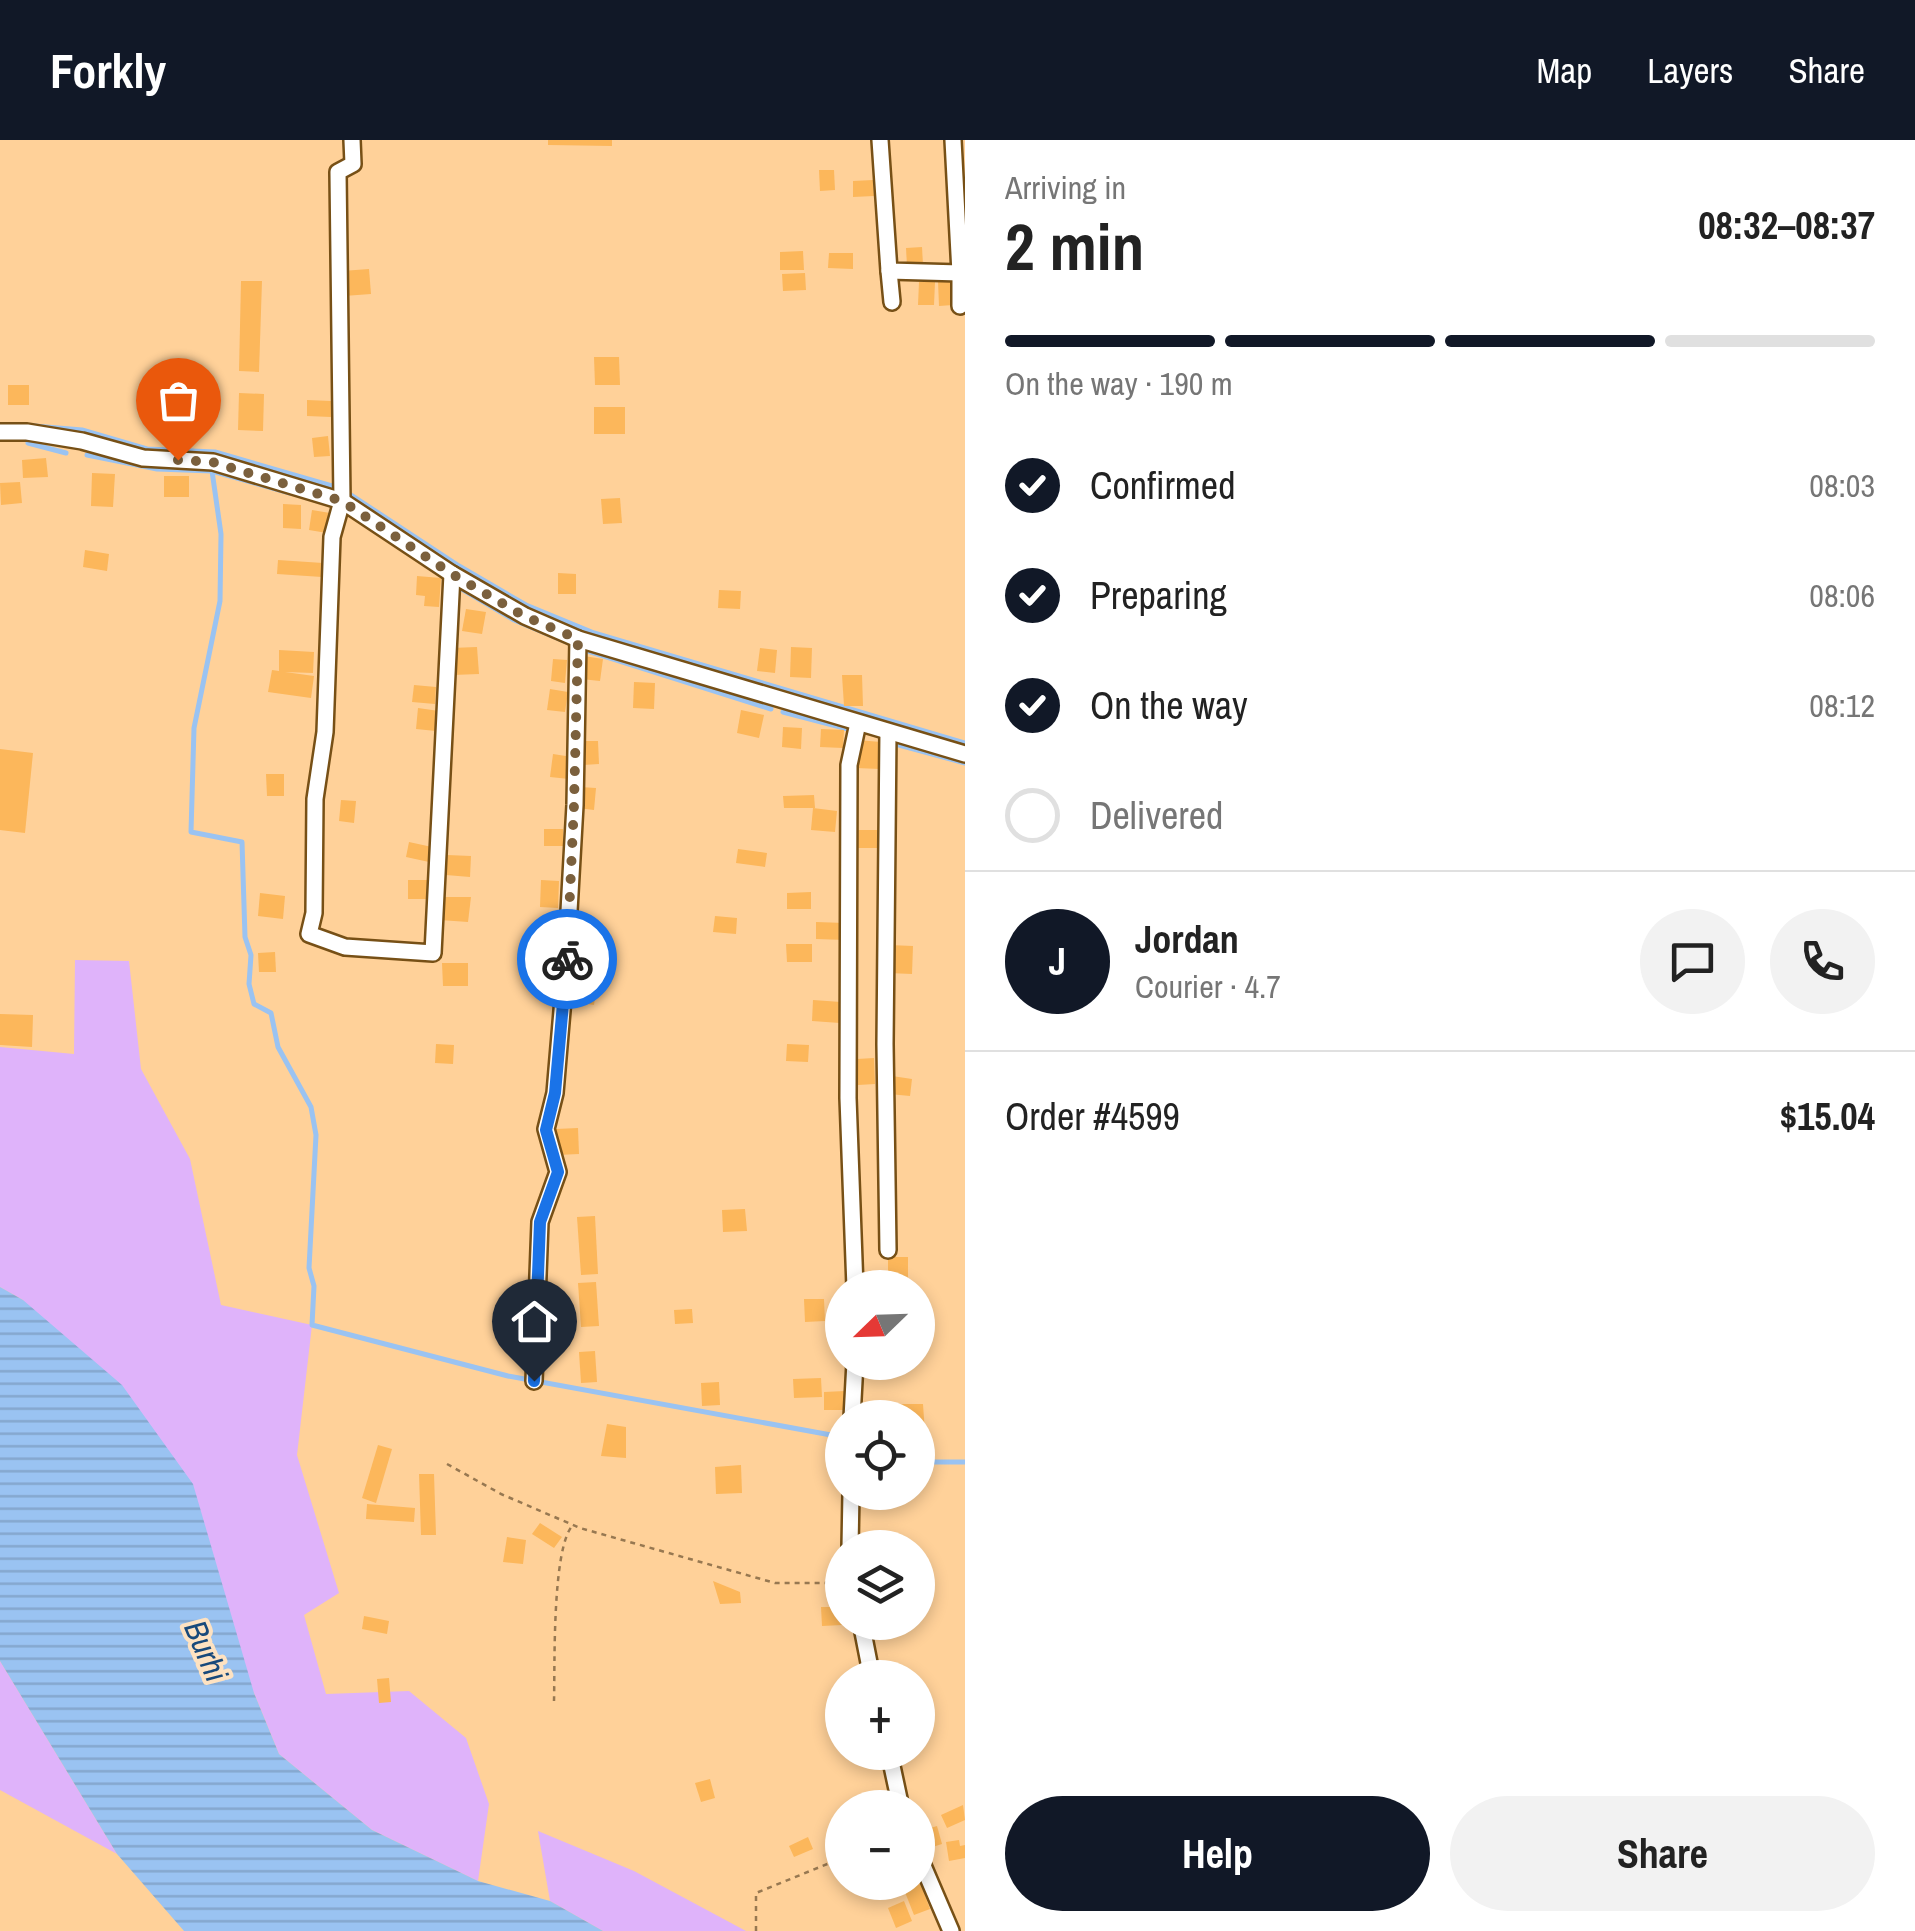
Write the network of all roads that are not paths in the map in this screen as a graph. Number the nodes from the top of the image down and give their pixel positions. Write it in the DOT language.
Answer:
graph roads {
  1 [pos="352,140"];
  2 [pos="880,140"];
  3 [pos="952,140"];
  4 [pos="962,270"];
  5 [pos="888,271"];
  6 [pos="892,302"];
  7 [pos="960,306"];
  8 [pos="0,432"];
  9 [pos="342,501"];
  10 [pos="452,574"];
  11 [pos="578,639"];
  12 [pos="858,723"];
  13 [pos="888,732"];
  14 [pos="965,754"];
  15 [pos="888,1250"];
  16 [pos="854,1270"];
  17 [pos="534,1381"];
  18 [pos="935,1894"];
  19 [pos="951,1931"];
  1 -- 9 [label="street"];
  2 -- 5 [label="street"];
  3 -- 4 [label="street"];
  4 -- 5 [label="street"];
  4 -- 7 [label="street"];
  5 -- 6 [label="street"];
  8 -- 9 [label="street"];
  9 -- 10 [label="street"];
  9 -- 10 [label="street"];
  10 -- 11 [label="street"];
  11 -- 12 [label="street"];
  11 -- 17 [label="street"];
  12 -- 13 [label="street"];
  12 -- 16 [label="street"];
  13 -- 14 [label="street"];
  13 -- 15 [label="street"];
  18 -- 19 [label="street"];
}
